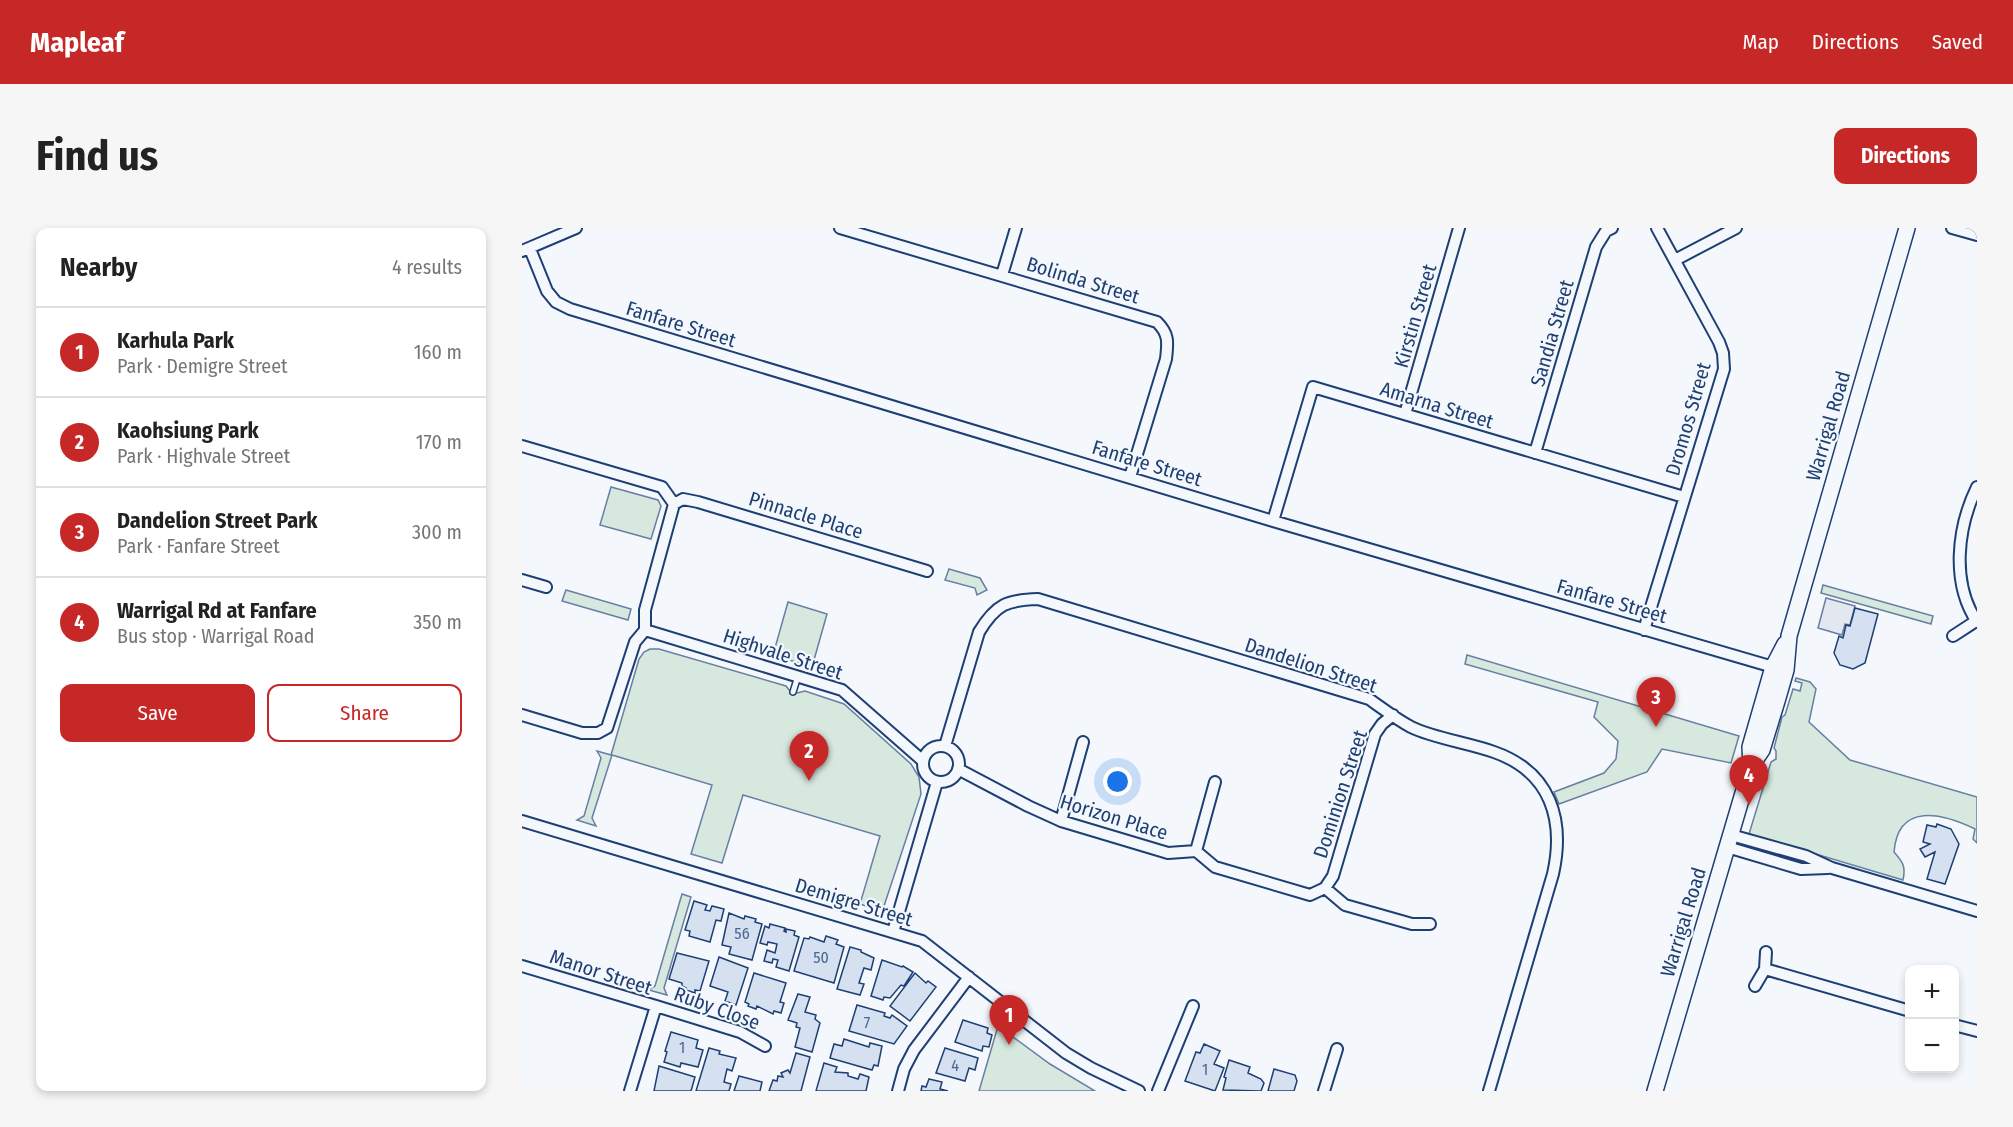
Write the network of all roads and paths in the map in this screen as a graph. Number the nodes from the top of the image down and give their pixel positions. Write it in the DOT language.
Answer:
graph roads {
  1 [pos="576,228"];
  2 [pos="840,228"];
  3 [pos="1016,228"];
  4 [pos="1459,228"];
  5 [pos="1612,228"];
  6 [pos="1657,228"];
  7 [pos="1736,228"];
  8 [pos="1907,228"];
  9 [pos="1952,228"];
  10 [pos="854,230"];
  11 [pos="1977,236"];
  12 [pos="526,250"];
  13 [pos="1675,260"];
  14 [pos="1002,275"];
  15 [pos="1405,414"];
  16 [pos="522,446"];
  17 [pos="1535,453"];
  18 [pos="1130,477"];
  19 [pos="1977,487"];
  20 [pos="1684,498"];
  21 [pos="674,504"];
  22 [pos="1273,521"];
  23 [pos="927,571"];
  24 [pos="522,580"];
  25 [pos="546,587"];
  26 [pos="1976,621"];
  27 [pos="645,630"];
  28 [pos="1644,630"];
  29 [pos="1953,636"];
  30 [pos="1779,669"];
  31 [pos="798,675"];
  32 [pos="794,692"];
  33 [pos="522,715"];
  34 [pos="1393,715"];
  35 [pos="1083,742"];
  36 [pos="945,746"];
  37 [pos="923,761"];
  38 [pos="958,769"];
  39 [pos="937,782"];
  40 [pos="1215,782"];
  41 [pos="522,821"];
  42 [pos="1061,821"];
  43 [pos="1729,841"];
  44 [pos="1196,851"];
  45 [pos="1325,888"];
  46 [pos="1977,911"];
  47 [pos="1430,924"];
  48 [pos="892,932"];
  49 [pos="1766,952"];
  50 [pos="522,966"];
  51 [pos="1765,969"];
  52 [pos="969,977"];
  53 [pos="1755,986"];
  54 [pos="656,1006"];
  55 [pos="1193,1006"];
  56 [pos="1905,1010"];
  57 [pos="1959,1026"];
  58 [pos="1977,1031"];
  59 [pos="765,1046"];
  60 [pos="1337,1049"];
  61 [pos="630,1091"];
  62 [pos="898,1091"];
  63 [pos="1138,1091"];
  64 [pos="1158,1091"];
  65 [pos="1324,1091"];
  66 [pos="1489,1091"];
  67 [pos="1654,1091"];
  1 -- 12 [label="street"];
  2 -- 10 [label="street, Bolinda Street"];
  3 -- 14 [label="street"];
  4 -- 15 [label="street, Kirstin Street"];
  5 -- 17 [label="street, Sandia Street"];
  6 -- 13 [label="street, Dromos Street"];
  7 -- 13 [label="street"];
  8 -- 30 [label="main road, Warrigal Road"];
  9 -- 11 [label="street"];
  10 -- 14 [label="street, Bolinda Street"];
  12 -- 18 [label="street, Fanfare Street"];
  13 -- 20 [label="street, Dromos Street"];
  14 -- 18 [label="street, Bolinda Street"];
  15 -- 17 [label="street, Amarna Street"];
  15 -- 22 [label="street, Amarna Street"];
  16 -- 21 [label="street"];
  17 -- 20 [label="street, Amarna Street"];
  18 -- 22 [label="street, Fanfare Street"];
  19 -- 26 [label="street"];
  20 -- 28 [label="street, Dromos Street"];
  21 -- 23 [label="street, Pinnacle Place"];
  21 -- 27 [label="street"];
  22 -- 28 [label="street, Fanfare Street"];
  24 -- 25 [label="street"];
  26 -- 29 [label="street"];
  27 -- 31 [label="street, Highvale Street"];
  27 -- 33 [label="street"];
  28 -- 30 [label="street, Fanfare Street"];
  30 -- 43 [label="main road, Warrigal Road"];
  31 -- 32 [label="lane"];
  31 -- 37 [label="street, Highvale Street"];
  34 -- 36 [label="street, Dandelion Street"];
  34 -- 45 [label="street, Dominion Street"];
  34 -- 66 [label="street, Dandelion Street"];
  35 -- 42 [label="street"];
  36 -- 37 [label="street"];
  36 -- 38 [label="street"];
  37 -- 39 [label="street"];
  38 -- 39 [label="street"];
  38 -- 42 [label="street, Horizon Place"];
  39 -- 48 [label="street"];
  40 -- 44 [label="street"];
  41 -- 48 [label="street, Demigre Street"];
  42 -- 44 [label="street, Horizon Place"];
  43 -- 46 [label="street"];
  43 -- 67 [label="main road, Warrigal Road"];
  44 -- 45 [label="street"];
  45 -- 47 [label="street"];
  48 -- 52 [label="street, Demigre Street"];
  49 -- 51 [label="street"];
  50 -- 54 [label="street, Manor Street"];
  51 -- 53 [label="street"];
  51 -- 56 [label="street"];
  52 -- 62 [label="street"];
  52 -- 63 [label="street, Demigre Street"];
  54 -- 59 [label="street, Ruby Close"];
  54 -- 61 [label="street, Manor Street"];
  55 -- 64 [label="street"];
  57 -- 58 [label="street"];
  60 -- 65 [label="street"];
}
